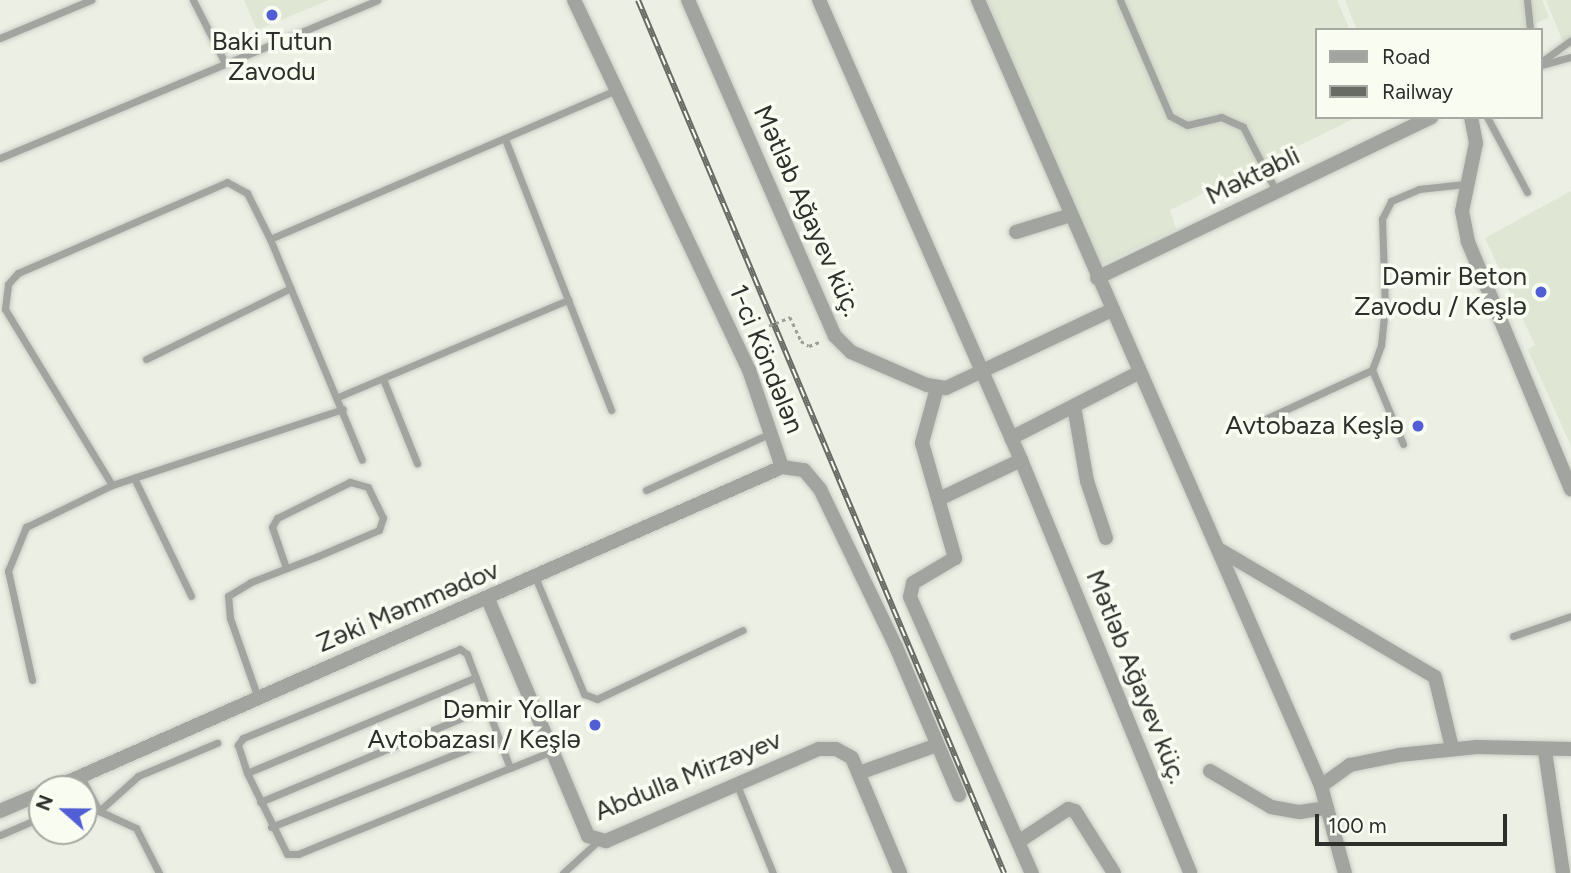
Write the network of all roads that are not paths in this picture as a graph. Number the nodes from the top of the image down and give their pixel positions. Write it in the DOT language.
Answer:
graph roads {
  1 [pos="91,0"];
  2 [pos="193,0"];
  3 [pos="377,0"];
  4 [pos="574,0"];
  5 [pos="688,0"];
  6 [pos="820,0"];
  7 [pos="978,0"];
  8 [pos="1119,0"];
  9 [pos="1527,0"];
  10 [pos="1530,28"];
  11 [pos="0,38"];
  12 [pos="1571,40"];
  13 [pos="1571,57"];
  14 [pos="224,61"];
  15 [pos="1543,61"];
  16 [pos="1543,63"];
  17 [pos="616,90"];
  18 [pos="1427,119"];
  19 [pos="1471,119"];
  20 [pos="1488,119"];
  21 [pos="505,139"];
  22 [pos="0,158"];
  23 [pos="1465,184"];
  24 [pos="1276,192"];
  25 [pos="1527,192"];
  26 [pos="1071,215"];
  27 [pos="1016,232"];
  28 [pos="270,239"];
  29 [pos="1097,278"];
  30 [pos="291,288"];
  31 [pos="568,300"];
  32 [pos="1112,310"];
  33 [pos="146,359"];
  34 [pos="1372,370"];
  35 [pos="981,371"];
  36 [pos="1140,372"];
  37 [pos="383,379"];
  38 [pos="937,388"];
  39 [pos="338,397"];
  40 [pos="1074,406"];
  41 [pos="343,408"];
  42 [pos="611,410"];
  43 [pos="1261,421"];
  44 [pos="771,433"];
  45 [pos="1011,438"];
  46 [pos="1403,444"];
  47 [pos="362,460"];
  48 [pos="1021,460"];
  49 [pos="417,463"];
  50 [pos="782,467"];
  51 [pos="134,478"];
  52 [pos="112,485"];
  53 [pos="1571,489"];
  54 [pos="646,490"];
  55 [pos="939,499"];
  56 [pos="1105,538"];
  57 [pos="1222,551"];
  58 [pos="286,568"];
  59 [pos="536,579"];
  60 [pos="191,596"];
  61 [pos="488,599"];
  62 [pos="1571,616"];
  63 [pos="743,630"];
  64 [pos="1513,636"];
  65 [pos="476,677"];
  66 [pos="32,680"];
  67 [pos="258,699"];
  68 [pos="488,707"];
  69 [pos="498,737"];
  70 [pos="218,743"];
  71 [pos="937,745"];
  72 [pos="1452,748"];
  73 [pos="1571,749"];
  74 [pos="552,751"];
  75 [pos="1545,751"];
  76 [pos="510,768"];
  77 [pos="1210,771"];
  78 [pos="247,773"];
  79 [pos="859,773"];
  80 [pos="86,775"];
  81 [pos="737,784"];
  82 [pos="1321,786"];
  83 [pos="960,795"];
  84 [pos="28,799"];
  85 [pos="260,802"];
  86 [pos="1326,808"];
  87 [pos="0,811"];
  88 [pos="99,811"];
  89 [pos="28,823"];
  90 [pos="271,827"];
  91 [pos="0,835"];
  92 [pos="597,842"];
  93 [pos="1018,842"];
  94 [pos="159,873"];
  95 [pos="564,873"];
  96 [pos="773,873"];
  97 [pos="900,873"];
  98 [pos="1032,873"];
  99 [pos="1114,873"];
  100 [pos="1190,873"];
  101 [pos="1345,873"];
  102 [pos="1563,873"];
  1 -- 11 [label="lane"];
  2 -- 14 [label="lane"];
  3 -- 14 [label="lane"];
  4 -- 17 [label="street, 1-ci Köndələn"];
  5 -- 38 [label="street, Mətləb Ağayev küç."];
  6 -- 35 [label="street, Mətləb Ağayev küç."];
  7 -- 26 [label="street"];
  8 -- 24 [label="lane"];
  9 -- 10 [label="lane"];
  12 -- 15 [label="lane"];
  13 -- 16 [label="lane"];
  14 -- 22 [label="lane"];
  17 -- 21 [label="lane"];
  17 -- 44 [label="street, 1-ci Köndələn"];
  18 -- 24 [label="street, Məktəbli"];
  19 -- 23 [label="street"];
  20 -- 25 [label="lane"];
  21 -- 28 [label="lane"];
  21 -- 31 [label="lane"];
  23 -- 34 [label="lane"];
  23 -- 53 [label="street"];
  24 -- 29 [label="street, Məktəbli"];
  26 -- 27 [label="street"];
  26 -- 29 [label="street"];
  28 -- 30 [label="lane"];
  28 -- 52 [label="lane"];
  29 -- 32 [label="street"];
  30 -- 33 [label="lane"];
  30 -- 39 [label="lane"];
  31 -- 37 [label="lane"];
  31 -- 42 [label="lane"];
  32 -- 35 [label="street"];
  32 -- 36 [label="street"];
  34 -- 43 [label="lane"];
  34 -- 46 [label="lane"];
  35 -- 38 [label="street"];
  35 -- 45 [label="street, Mətləb Ağayev küç."];
  36 -- 40 [label="street"];
  36 -- 57 [label="street"];
  37 -- 39 [label="lane"];
  37 -- 49 [label="lane"];
  38 -- 55 [label="street"];
  39 -- 41 [label="lane"];
  40 -- 45 [label="street"];
  40 -- 56 [label="street, Mətləb Ağayev küç."];
  41 -- 47 [label="lane"];
  41 -- 51 [label="lane"];
  44 -- 50 [label="street, 1-ci Köndələn"];
  44 -- 54 [label="lane"];
  45 -- 48 [label="street, Mətləb Ağayev küç."];
  48 -- 55 [label="street"];
  48 -- 100 [label="street, Mətləb Ağayev küç."];
  50 -- 59 [label="street, Zəki Məmmədov"];
  50 -- 71 [label="street, 1-ci Köndələn"];
  51 -- 52 [label="lane"];
  51 -- 60 [label="lane"];
  52 -- 66 [label="lane"];
  55 -- 93 [label="street"];
  57 -- 72 [label="street"];
  57 -- 82 [label="street"];
  58 -- 58 [label="lane"];
  58 -- 67 [label="lane"];
  59 -- 61 [label="street, Zəki Məmmədov"];
  59 -- 63 [label="lane"];
  61 -- 67 [label="street, Zəki Məmmədov"];
  61 -- 74 [label="street, Abdulla Mirzəyev"];
  62 -- 64 [label="lane"];
  65 -- 68 [label="lane"];
  65 -- 78 [label="lane"];
  65 -- 78 [label="lane"];
  67 -- 80 [label="street, Zəki Məmmədov"];
  68 -- 69 [label="lane"];
  68 -- 85 [label="lane"];
  69 -- 76 [label="lane"];
  69 -- 90 [label="lane"];
  70 -- 88 [label="lane"];
  71 -- 79 [label="street"];
  71 -- 83 [label="street, 1-ci Köndələn"];
  72 -- 75 [label="street"];
  72 -- 82 [label="street"];
  73 -- 75 [label="street"];
  74 -- 76 [label="lane"];
  74 -- 92 [label="street, Abdulla Mirzəyev"];
  75 -- 102 [label="street"];
  76 -- 90 [label="lane"];
  77 -- 86 [label="street, Mətləb Ağayev küç."];
  78 -- 85 [label="lane"];
  79 -- 81 [label="street, Abdulla Mirzəyev"];
  79 -- 97 [label="street, Abdulla Mirzəyev"];
  81 -- 92 [label="street, Abdulla Mirzəyev"];
  81 -- 96 [label="lane"];
  82 -- 86 [label="street"];
  84 -- 87 [label="street"];
  85 -- 90 [label="lane"];
  86 -- 101 [label="street"];
  88 -- 94 [label="lane"];
  89 -- 91 [label="lane"];
  92 -- 95 [label="lane"];
  93 -- 98 [label="street"];
  93 -- 99 [label="street"];
}
